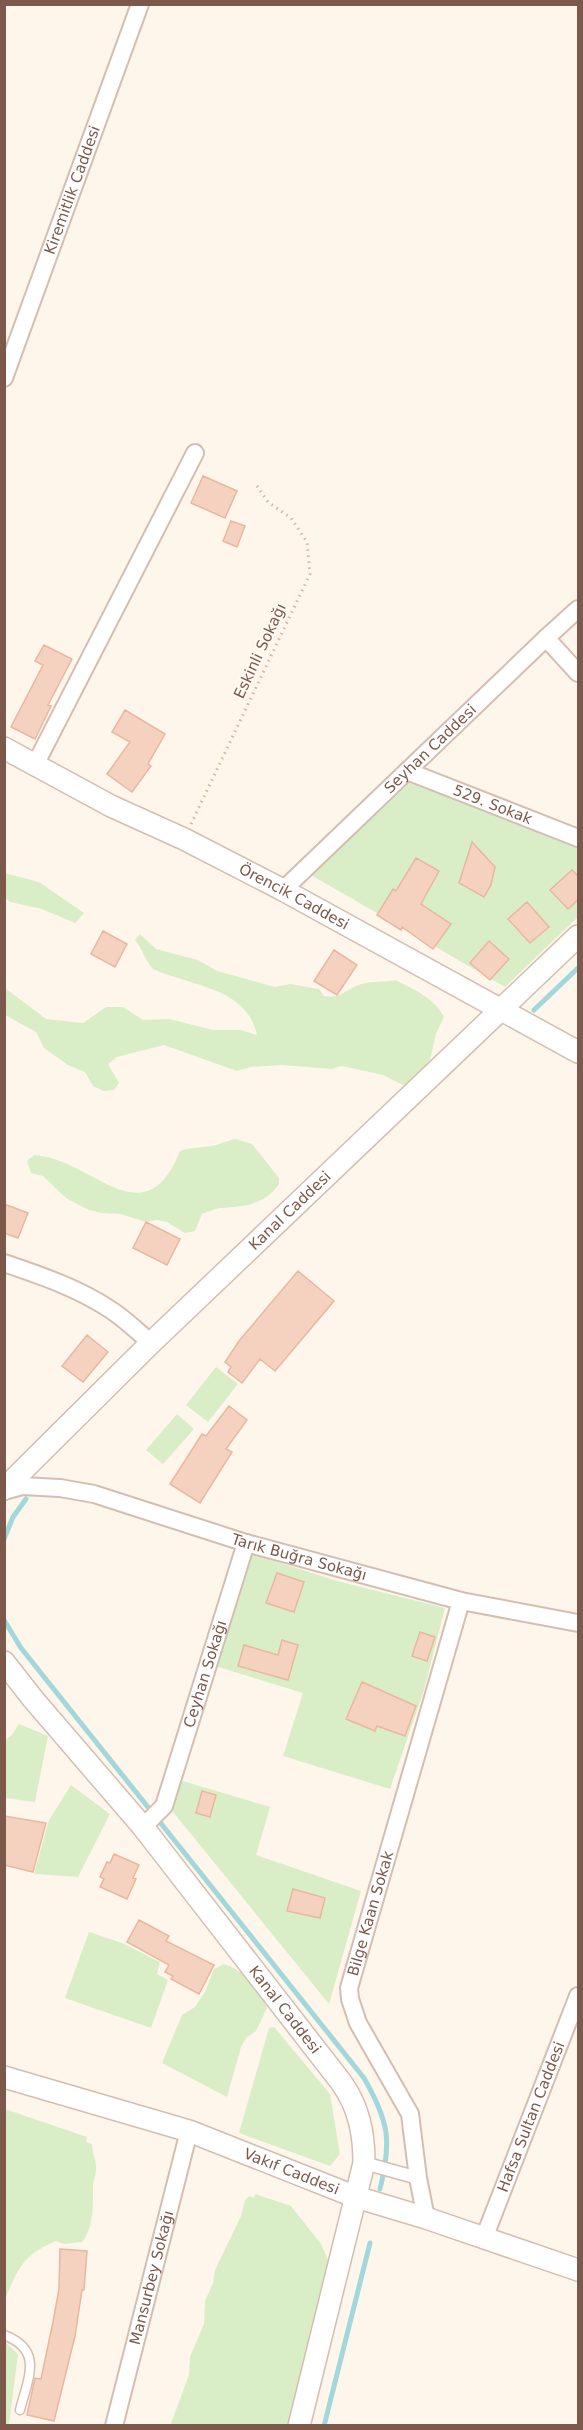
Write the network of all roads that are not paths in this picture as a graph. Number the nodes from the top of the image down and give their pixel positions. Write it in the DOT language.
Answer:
graph roads {
  1 [pos="140,4"];
  2 [pos="4,378"];
  3 [pos="195,453"];
  4 [pos="579,609"];
  5 [pos="546,638"];
  6 [pos="579,672"];
  7 [pos="4,748"];
  8 [pos="35,765"];
  9 [pos="406,771"];
  10 [pos="579,838"];
  11 [pos="283,890"];
  12 [pos="579,936"];
  13 [pos="499,1010"];
  14 [pos="579,1052"];
  15 [pos="4,1263"];
  16 [pos="151,1343"];
  17 [pos="10,1489"];
  18 [pos="246,1543"];
  19 [pos="461,1602"];
  20 [pos="579,1623"];
  21 [pos="4,1662"];
  22 [pos="143,1827"];
  23 [pos="579,1996"];
  24 [pos="4,2077"];
  25 [pos="189,2131"];
  26 [pos="364,2163"];
  27 [pos="418,2178"];
  28 [pos="356,2197"];
  29 [pos="418,2216"];
  30 [pos="484,2238"];
  31 [pos="579,2270"];
  32 [pos="4,2335"];
  33 [pos="20,2410"];
  34 [pos="114,2426"];
  35 [pos="299,2426"];
  1 -- 2 [label="street, Kiremitlik Caddesi"];
  3 -- 8 [label="street"];
  4 -- 5 [label="street, Seyhan Caddesi"];
  5 -- 6 [label="street"];
  5 -- 9 [label="street, Seyhan Caddesi"];
  7 -- 8 [label="street, Örencik Caddesi"];
  8 -- 11 [label="street, Örencik Caddesi"];
  9 -- 10 [label="street, 529. Sokak"];
  9 -- 11 [label="street, Seyhan Caddesi"];
  11 -- 13 [label="street, Örencik Caddesi"];
  12 -- 13 [label="street, Kanal Caddesi"];
  13 -- 14 [label="street, Örencik Caddesi"];
  13 -- 16 [label="street, Kanal Caddesi"];
  15 -- 16 [label="street"];
  16 -- 17 [label="street, Kanal Caddesi"];
  17 -- 18 [label="street, Tarık Buğra Sokağı"];
  18 -- 19 [label="street, Tarık Buğra Sokağı"];
  18 -- 22 [label="street, Ceyhan Sokağı"];
  19 -- 20 [label="street, Tarık Buğra Sokağı"];
  19 -- 27 [label="street, Bilge Kaan Sokak"];
  21 -- 22 [label="street, Kanal Caddesi"];
  22 -- 26 [label="street, Kanal Caddesi"];
  23 -- 30 [label="street, Hafsa Sultan Caddesi"];
  24 -- 25 [label="street, Vakıf Caddesi"];
  25 -- 28 [label="street, Vakıf Caddesi"];
  25 -- 34 [label="street, Mansurbey Sokağı"];
  26 -- 27 [label="street"];
  26 -- 28 [label="street, Kanal Caddesi"];
  27 -- 29 [label="street, Bilge Kaan Sokak"];
  28 -- 29 [label="street, Vakıf Caddesi"];
  28 -- 35 [label="street, Kanal Caddesi"];
  29 -- 30 [label="street, Vakıf Caddesi"];
  30 -- 31 [label="street, Vakıf Caddesi"];
  32 -- 33 [label="lane"];
}
